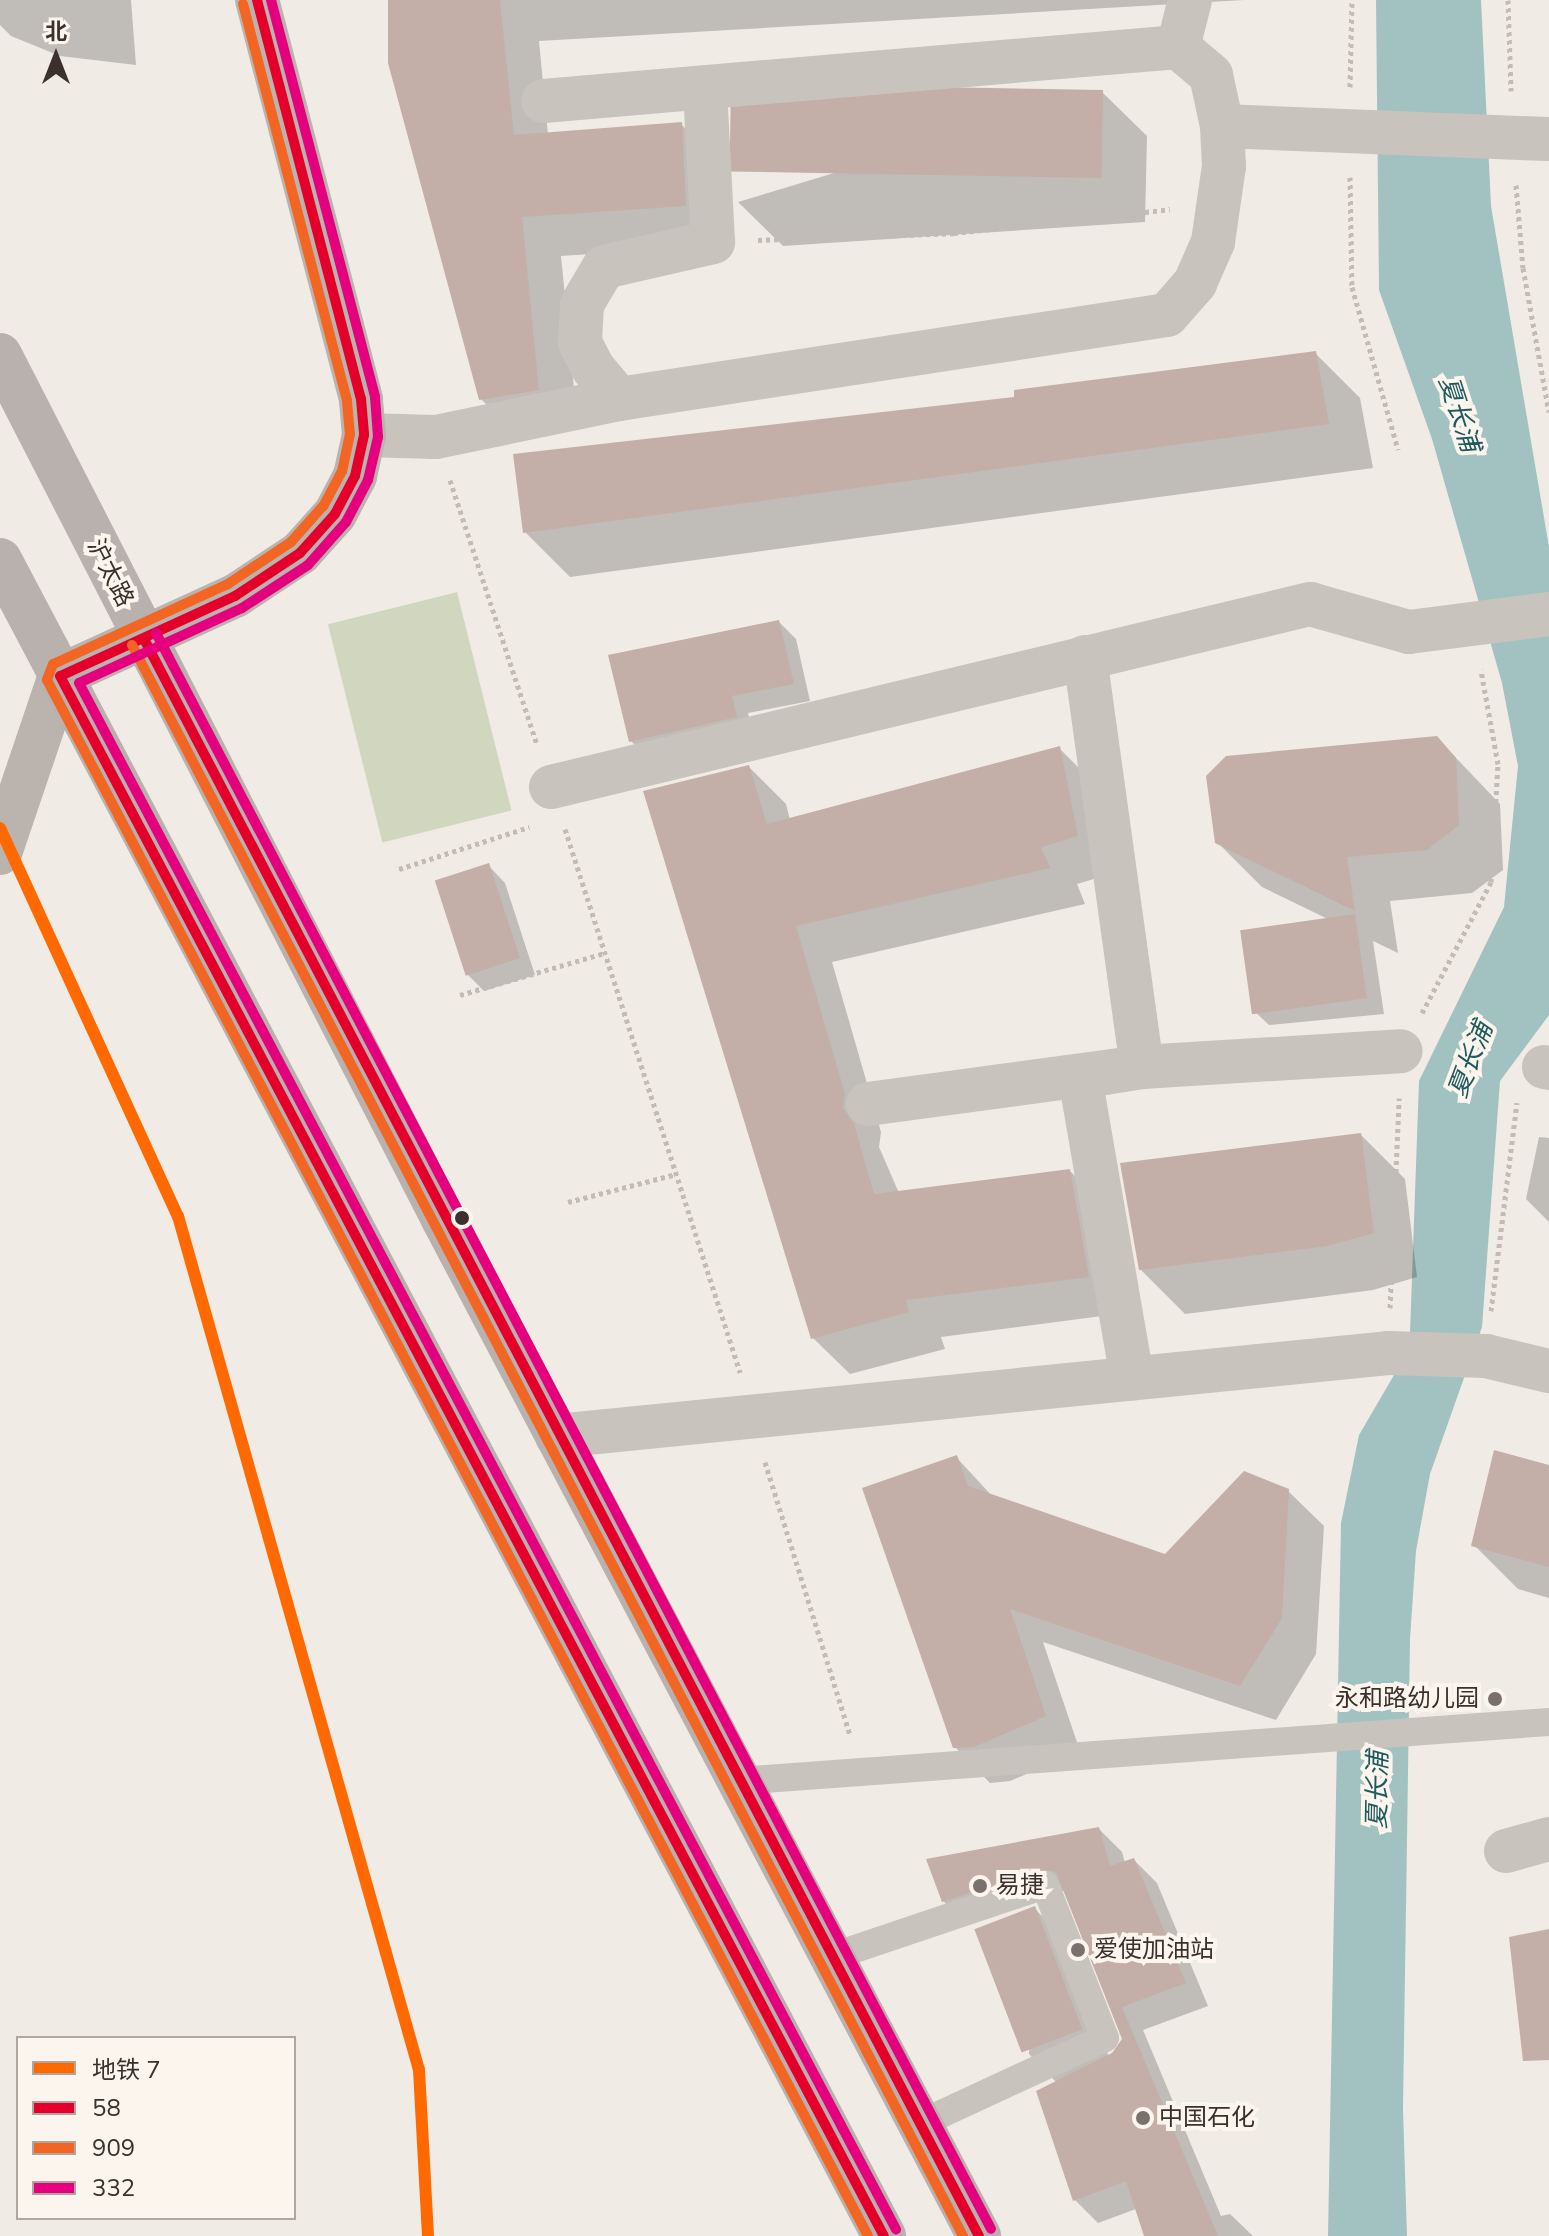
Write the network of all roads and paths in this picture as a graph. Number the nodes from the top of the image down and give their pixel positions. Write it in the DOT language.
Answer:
graph roads {
  1 [pos="257,0"];
  2 [pos="1190,0"];
  3 [pos="1352,0"];
  4 [pos="1508,0"];
  5 [pos="1178,47"];
  6 [pos="705,87"];
  7 [pos="543,101"];
  8 [pos="1222,126"];
  9 [pos="1349,133"];
  10 [pos="1530,139"];
  11 [pos="1219,204"];
  12 [pos="713,242"];
  13 [pos="0,355"];
  14 [pos="619,399"];
  15 [pos="1549,412"];
  16 [pos="364,435"];
  17 [pos="436,437"];
  18 [pos="1398,450"];
  19 [pos="0,560"];
  20 [pos="1549,614"];
  21 [pos="1473,626"];
  22 [pos="144,639"];
  23 [pos="1085,657"];
  24 [pos="60,676"];
  25 [pos="556,802"];
  26 [pos="0,853"];
  27 [pos="399,869"];
  28 [pos="605,953"];
  29 [pos="460,995"];
  30 [pos="1401,1051"];
  31 [pos="1142,1067"];
  32 [pos="1546,1068"];
  33 [pos="1080,1077"];
  34 [pos="868,1104"];
  35 [pos="676,1174"];
  36 [pos="568,1202"];
  37 [pos="1388,1353"];
  38 [pos="1486,1356"];
  39 [pos="1549,1371"];
  40 [pos="1132,1379"];
  41 [pos="751,1413"];
  42 [pos="557,1436"];
  43 [pos="1549,1722"];
  44 [pos="862,1772"];
  45 [pos="737,1781"];
  46 [pos="1549,1839"];
  47 [pos="1506,1851"];
  48 [pos="831,1957"];
  49 [pos="920,2124"];
  50 [pos="884,2236"];
  51 [pos="979,2236"];
  1 -- 16 [label="street"];
  2 -- 5 [label="street"];
  3 -- 9 [label="path"];
  4 -- 10 [label="path"];
  5 -- 6 [label="street"];
  5 -- 8 [label="street"];
  6 -- 7 [label="street"];
  6 -- 12 [label="street"];
  8 -- 9 [label="street"];
  8 -- 11 [label="street"];
  9 -- 10 [label="street"];
  9 -- 18 [label="path"];
  10 -- 15 [label="path"];
  11 -- 12 [label="path"];
  11 -- 14 [label="street"];
  12 -- 14 [label="street"];
  13 -- 22 [label="main road, 沪太路"];
  14 -- 17 [label="street"];
  16 -- 17 [label="street"];
  16 -- 22 [label="street"];
  17 -- 25 [label="path"];
  19 -- 24 [label="main road"];
  20 -- 21 [label="street"];
  21 -- 23 [label="street"];
  21 -- 30 [label="path"];
  22 -- 24 [label="street"];
  22 -- 42 [label="main road, 沪太路"];
  23 -- 25 [label="street"];
  23 -- 31 [label="street"];
  24 -- 26 [label="street"];
  24 -- 50 [label="main road"];
  25 -- 27 [label="path"];
  25 -- 28 [label="path"];
  28 -- 29 [label="path"];
  28 -- 35 [label="path"];
  30 -- 31 [label="street"];
  30 -- 37 [label="path"];
  31 -- 33 [label="street"];
  32 -- 38 [label="path"];
  33 -- 34 [label="street"];
  33 -- 40 [label="street"];
  35 -- 36 [label="path"];
  35 -- 41 [label="path"];
  37 -- 38 [label="street"];
  37 -- 40 [label="street"];
  38 -- 39 [label="street"];
  40 -- 41 [label="street"];
  41 -- 42 [label="street"];
  41 -- 44 [label="path"];
  42 -- 45 [label="main road, 沪太路"];
  43 -- 44 [label="lane"];
  44 -- 45 [label="lane"];
  45 -- 48 [label="main road, 沪太路"];
  46 -- 47 [label="street"];
  48 -- 49 [label="main road, 沪太路"];
  48 -- 49 [label="lane"];
  49 -- 51 [label="main road, 沪太路"];
}
